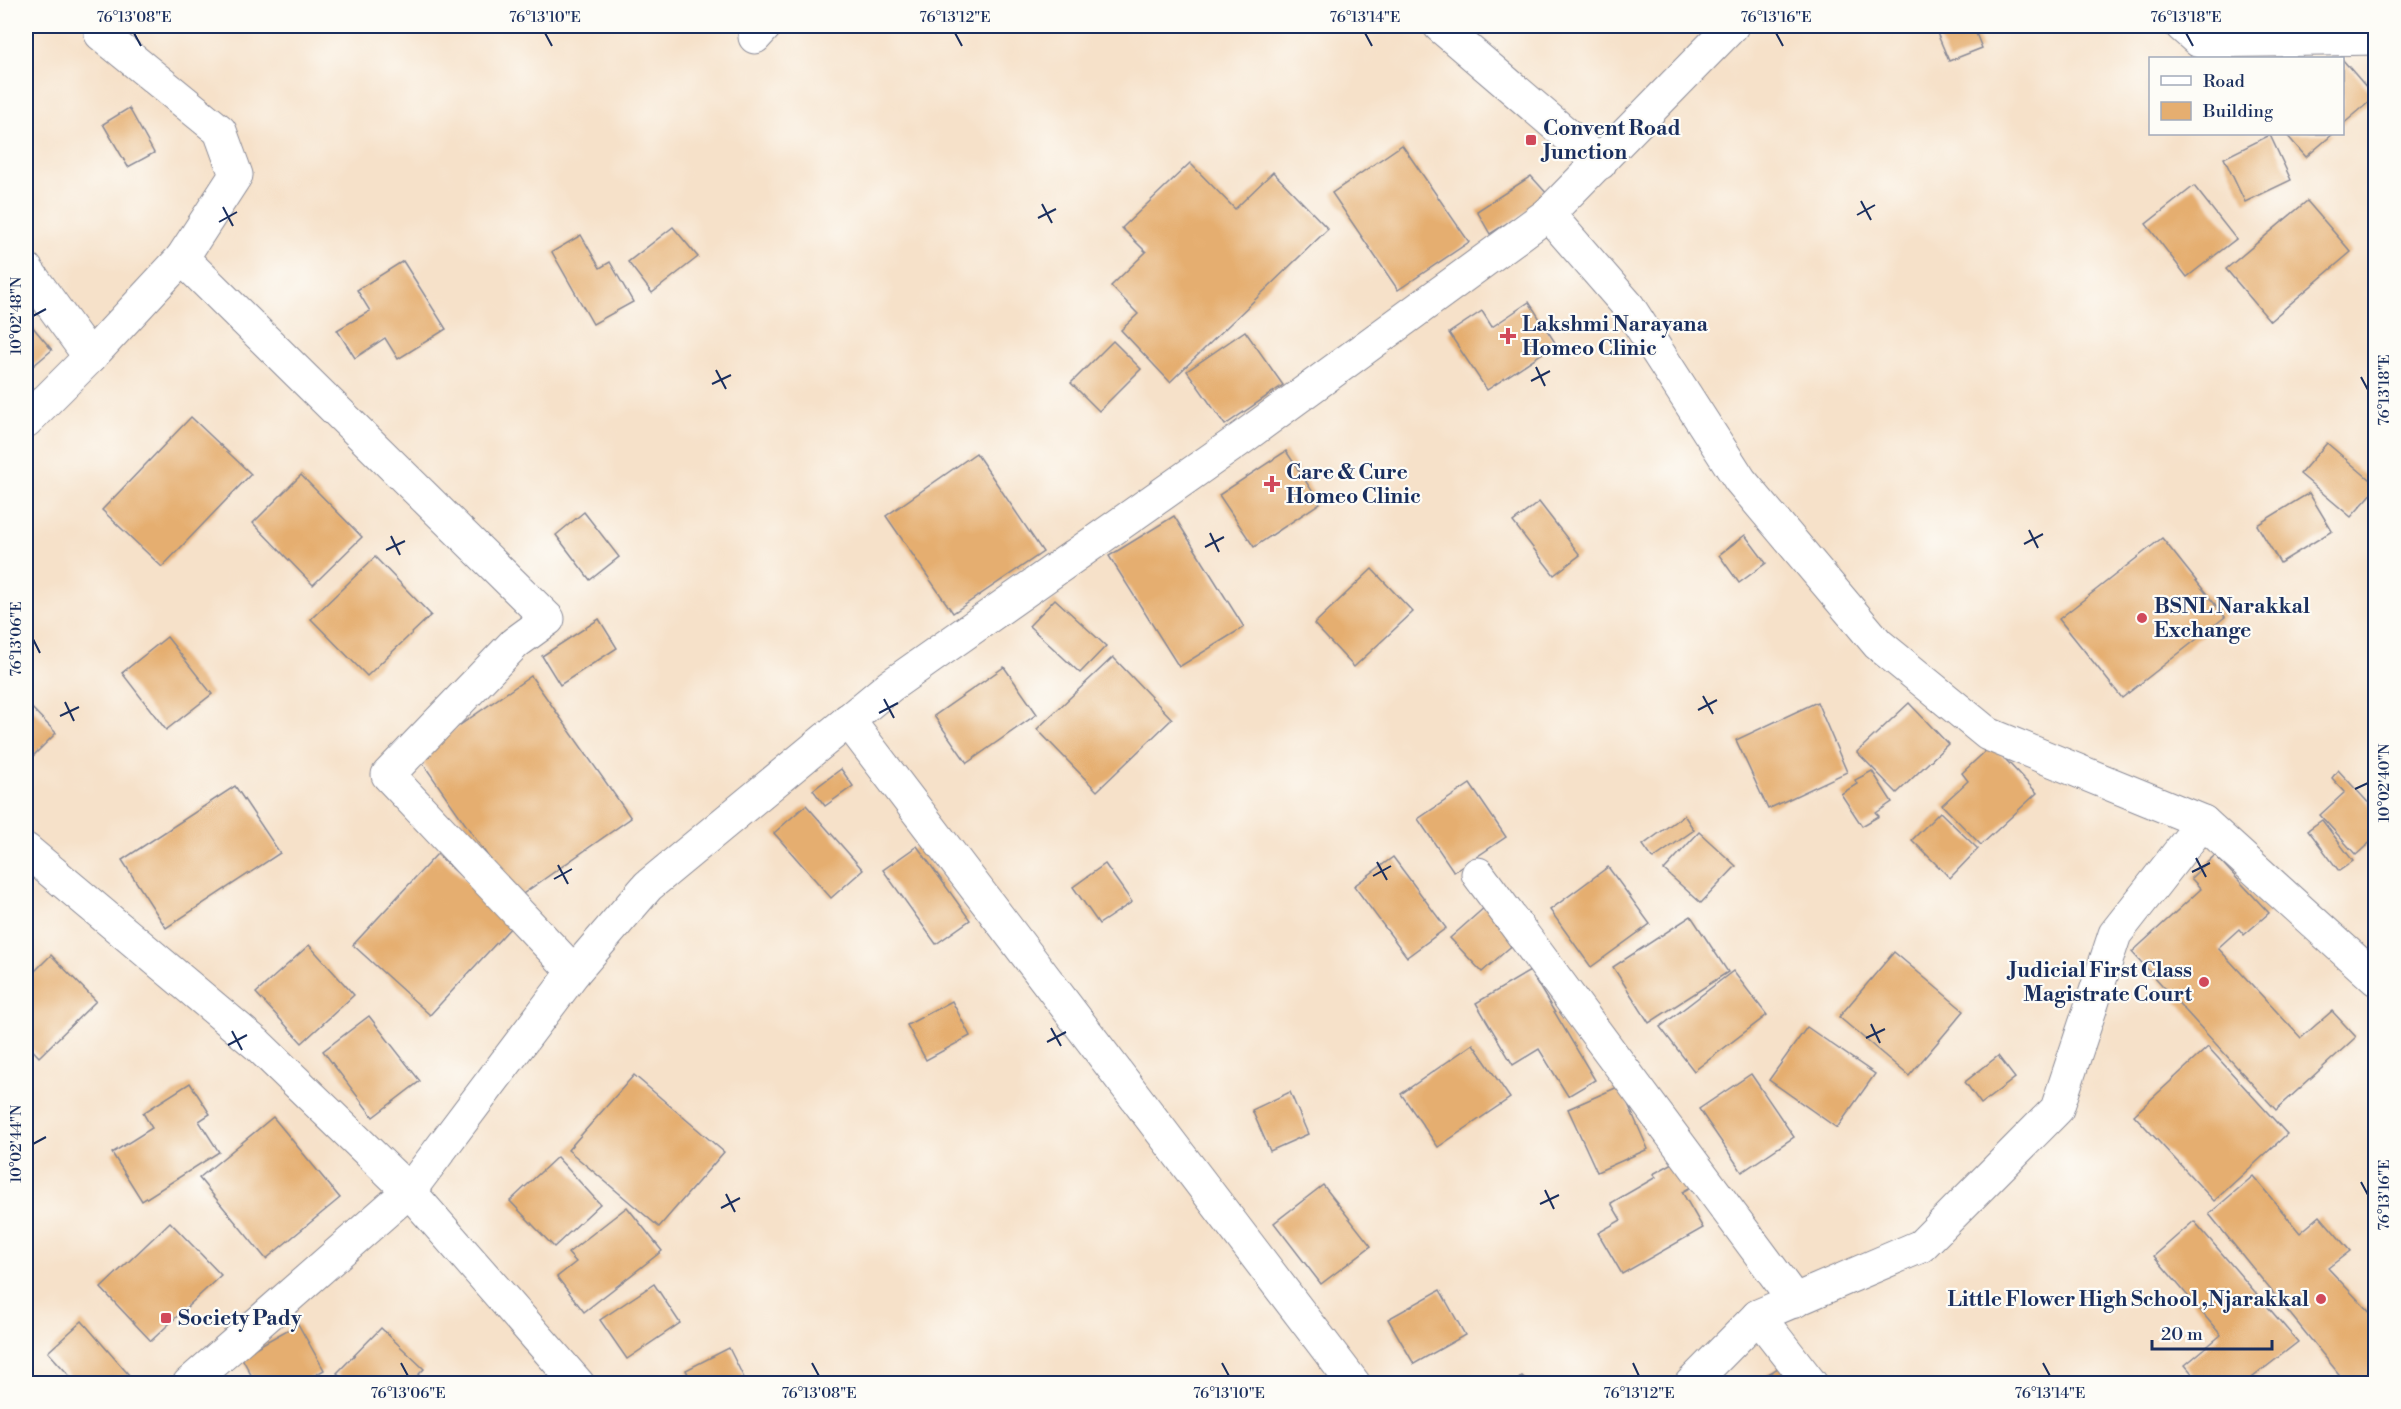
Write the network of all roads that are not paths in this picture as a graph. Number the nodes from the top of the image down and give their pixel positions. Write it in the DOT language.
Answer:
graph roads {
  1 [pos="109,26"];
  2 [pos="1440,26"];
  3 [pos="1731,26"];
  4 [pos="2182,26"];
  5 [pos="2376,38"];
  6 [pos="1600,163"];
  7 [pos="1548,214"];
  8 [pos="182,258"];
  9 [pos="26,269"];
  10 [pos="90,357"];
  11 [pos="26,421"];
  12 [pos="848,720"];
  13 [pos="2203,822"];
  14 [pos="26,850"];
  15 [pos="1478,874"];
  16 [pos="574,972"];
  17 [pos="2376,980"];
  18 [pos="409,1191"];
  19 [pos="1795,1301"];
  20 [pos="1758,1316"];
  21 [pos="189,1383"];
  22 [pos="578,1383"];
  23 [pos="1354,1383"];
  24 [pos="1691,1383"];
  25 [pos="1811,1383"];
  1 -- 8 [label="street"];
  2 -- 6 [label="street"];
  3 -- 6 [label="street"];
  4 -- 5 [label="street"];
  6 -- 7 [label="street"];
  7 -- 12 [label="street"];
  7 -- 13 [label="street"];
  8 -- 10 [label="street"];
  8 -- 16 [label="street"];
  9 -- 10 [label="street"];
  10 -- 11 [label="street"];
  12 -- 16 [label="street"];
  12 -- 23 [label="street"];
  13 -- 17 [label="street"];
  13 -- 19 [label="street"];
  14 -- 18 [label="street"];
  15 -- 19 [label="street"];
  16 -- 18 [label="street"];
  18 -- 21 [label="street"];
  18 -- 22 [label="street"];
  19 -- 20 [label="street"];
  20 -- 24 [label="street"];
  20 -- 25 [label="street"];
}
